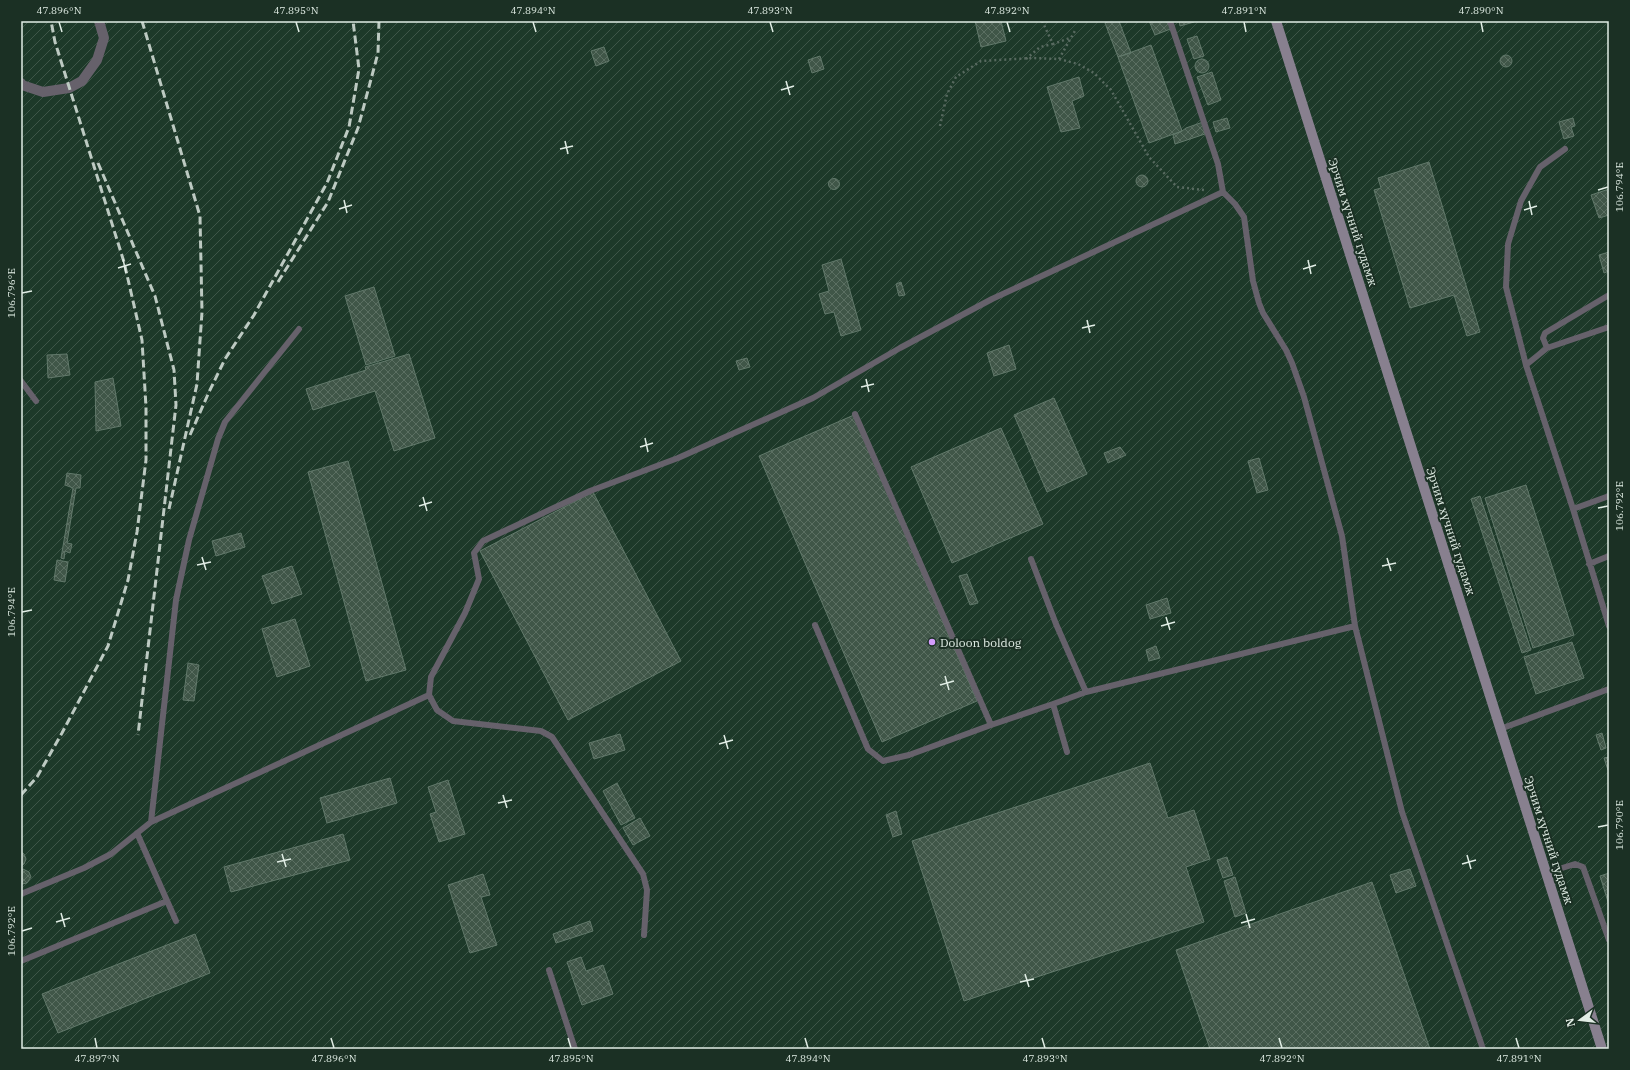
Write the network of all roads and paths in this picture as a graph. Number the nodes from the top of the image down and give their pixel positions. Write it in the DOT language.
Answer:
graph roads {
  1 [pos="98,21"];
  2 [pos="1042,21"];
  3 [pos="1170,21"];
  4 [pos="1276,21"];
  5 [pos="1076,29"];
  6 [pos="1070,38"];
  7 [pos="1053,44"];
  8 [pos="1026,59"];
  9 [pos="1059,59"];
  10 [pos="21,83"];
  11 [pos="940,126"];
  12 [pos="1565,149"];
  13 [pos="1208,191"];
  14 [pos="1223,192"];
  15 [pos="1609,295"];
  16 [pos="1609,327"];
  17 [pos="299,329"];
  18 [pos="1547,348"];
  19 [pos="1526,365"];
  20 [pos="21,381"];
  21 [pos="36,401"];
  22 [pos="855,414"];
  23 [pos="1609,496"];
  24 [pos="1574,509"];
  25 [pos="1609,556"];
  26 [pos="1031,559"];
  27 [pos="1589,564"];
  28 [pos="815,625"];
  29 [pos="1355,626"];
  30 [pos="1609,626"];
  31 [pos="1609,689"];
  32 [pos="1086,692"];
  33 [pos="429,695"];
  34 [pos="1053,704"];
  35 [pos="990,725"];
  36 [pos="1500,729"];
  37 [pos="1067,752"];
  38 [pos="151,822"];
  39 [pos="137,833"];
  40 [pos="1546,873"];
  41 [pos="21,894"];
  42 [pos="167,901"];
  43 [pos="176,921"];
  44 [pos="644,935"];
  45 [pos="1609,940"];
  46 [pos="21,961"];
  47 [pos="549,970"];
  48 [pos="575,1049"];
  49 [pos="1483,1049"];
  50 [pos="1602,1049"];
  1 -- 10 [label="street"];
  2 -- 7 [label="path"];
  3 -- 14 [label="lane"];
  4 -- 36 [label="main road, Эрчим хүчний гудамж"];
  5 -- 6 [label="path"];
  6 -- 7 [label="path"];
  6 -- 9 [label="path"];
  7 -- 8 [label="path"];
  8 -- 9 [label="path"];
  8 -- 11 [label="path"];
  9 -- 13 [label="path"];
  12 -- 19 [label="lane"];
  14 -- 29 [label="lane"];
  14 -- 33 [label="lane"];
  15 -- 18 [label="lane"];
  16 -- 18 [label="lane"];
  17 -- 38 [label="lane"];
  18 -- 19 [label="lane"];
  19 -- 24 [label="lane"];
  20 -- 21 [label="lane"];
  22 -- 35 [label="lane"];
  23 -- 24 [label="lane"];
  24 -- 27 [label="lane"];
  25 -- 27 [label="lane"];
  26 -- 32 [label="lane"];
  27 -- 30 [label="lane"];
  28 -- 35 [label="lane"];
  29 -- 32 [label="lane"];
  29 -- 49 [label="lane"];
  31 -- 36 [label="lane"];
  32 -- 34 [label="lane"];
  33 -- 38 [label="lane"];
  33 -- 44 [label="lane"];
  34 -- 35 [label="lane"];
  34 -- 37 [label="lane"];
  36 -- 40 [label="main road, Эрчим хүчний гудамж"];
  38 -- 39 [label="lane"];
  39 -- 41 [label="lane"];
  39 -- 42 [label="lane"];
  40 -- 45 [label="lane"];
  40 -- 50 [label="main road, Эрчим хүчний гудамж"];
  42 -- 43 [label="lane"];
  42 -- 46 [label="lane"];
  47 -- 48 [label="lane"];
}
